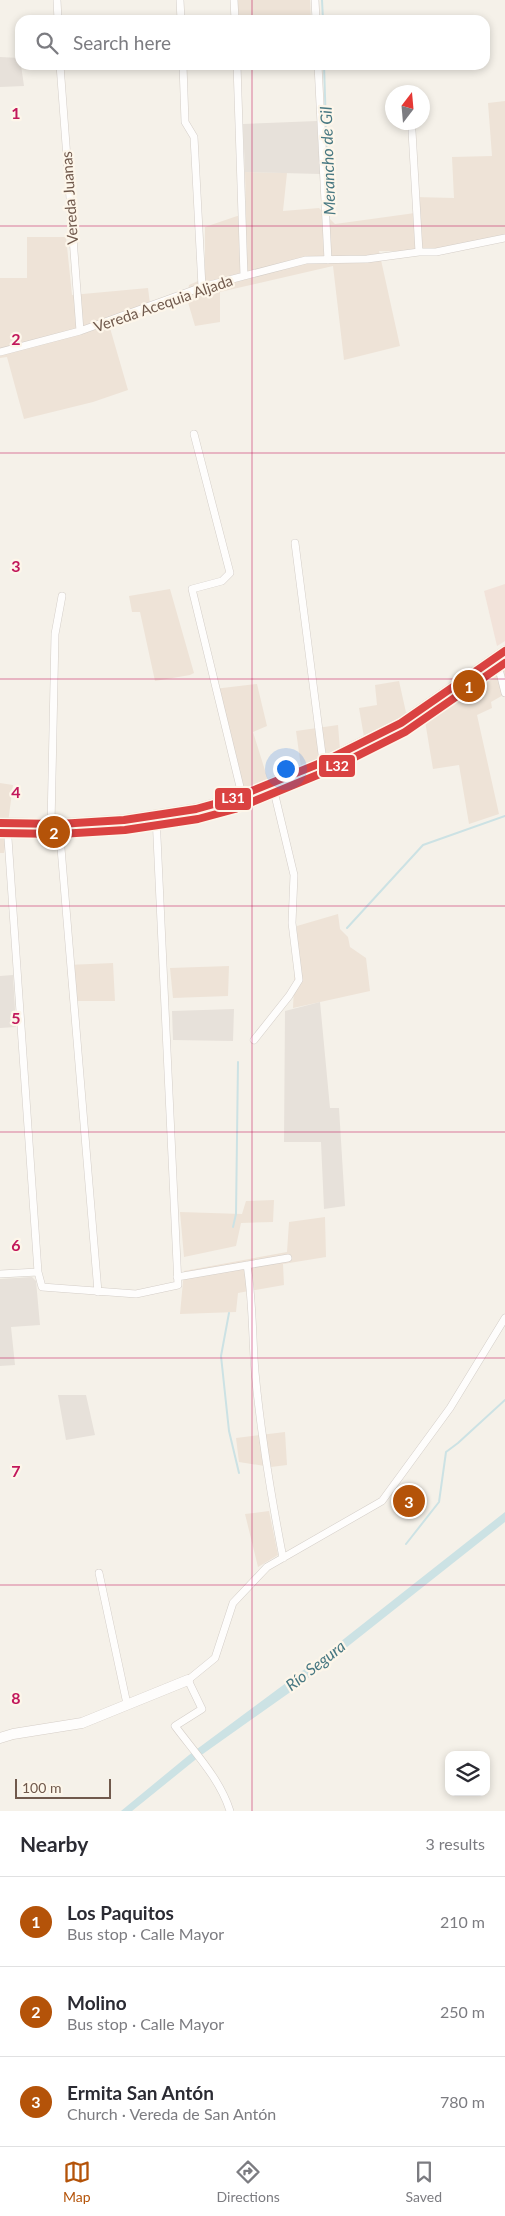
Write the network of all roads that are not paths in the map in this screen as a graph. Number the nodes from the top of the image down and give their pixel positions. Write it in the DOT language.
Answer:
graph roads {
  1 [pos="57,0"];
  2 [pos="180,0"];
  3 [pos="234,0"];
  4 [pos="315,0"];
  5 [pos="58,15"];
  6 [pos="181,15"];
  7 [pos="235,15"];
  8 [pos="316,15"];
  9 [pos="60,70"];
  10 [pos="183,70"];
  11 [pos="237,70"];
  12 [pos="318,70"];
  13 [pos="412,131"];
  14 [pos="505,238"];
  15 [pos="419,252"];
  16 [pos="328,260"];
  17 [pos="244,276"];
  18 [pos="202,287"];
  19 [pos="80,331"];
  20 [pos="0,352"];
  21 [pos="194,434"];
  22 [pos="295,543"];
  23 [pos="62,596"];
  24 [pos="505,651"];
  25 [pos="496,658"];
  26 [pos="505,694"];
  27 [pos="323,762"];
  28 [pos="272,783"];
  29 [pos="242,795"];
  30 [pos="156,816"];
  31 [pos="4,824"];
  32 [pos="55,824"];
  33 [pos="254,1040"];
  34 [pos="288,1258"];
  35 [pos="246,1265"];
  36 [pos="38,1272"];
  37 [pos="0,1274"];
  38 [pos="177,1277"];
  39 [pos="98,1292"];
  40 [pos="505,1318"];
  41 [pos="283,1558"];
  42 [pos="99,1573"];
  43 [pos="188,1680"];
  44 [pos="126,1704"];
  45 [pos="0,1738"];
  46 [pos="230,1811"];
  1 -- 5 [label="street"];
  2 -- 6 [label="street"];
  3 -- 7 [label="street"];
  4 -- 8 [label="street"];
  9 -- 19 [label="street, Vereda Juanas"];
  10 -- 18 [label="street"];
  11 -- 17 [label="street"];
  12 -- 16 [label="street"];
  13 -- 15 [label="street"];
  14 -- 15 [label="street, Vereda Acequia Aljada"];
  15 -- 16 [label="street, Vereda Acequia Aljada"];
  16 -- 17 [label="street, Vereda Acequia Aljada"];
  17 -- 18 [label="street, Vereda Acequia Aljada"];
  18 -- 19 [label="street, Vereda Acequia Aljada"];
  19 -- 20 [label="street, Vereda Acequia Aljada"];
  21 -- 29 [label="street"];
  22 -- 27 [label="street"];
  23 -- 32 [label="street"];
  24 -- 25 [label="main road"];
  25 -- 26 [label="street"];
  25 -- 27 [label="main road"];
  27 -- 28 [label="main road"];
  28 -- 29 [label="main road"];
  28 -- 33 [label="street"];
  29 -- 30 [label="main road"];
  30 -- 32 [label="main road"];
  30 -- 38 [label="street"];
  31 -- 32 [label="main road"];
  31 -- 36 [label="street"];
  32 -- 39 [label="street"];
  34 -- 35 [label="street"];
  35 -- 38 [label="street"];
  35 -- 41 [label="street"];
  36 -- 37 [label="street"];
  36 -- 39 [label="street"];
  38 -- 39 [label="street"];
  40 -- 41 [label="street"];
  41 -- 43 [label="street"];
  42 -- 44 [label="street"];
  43 -- 44 [label="main road"];
  43 -- 46 [label="street"];
  44 -- 45 [label="main road"];
}
